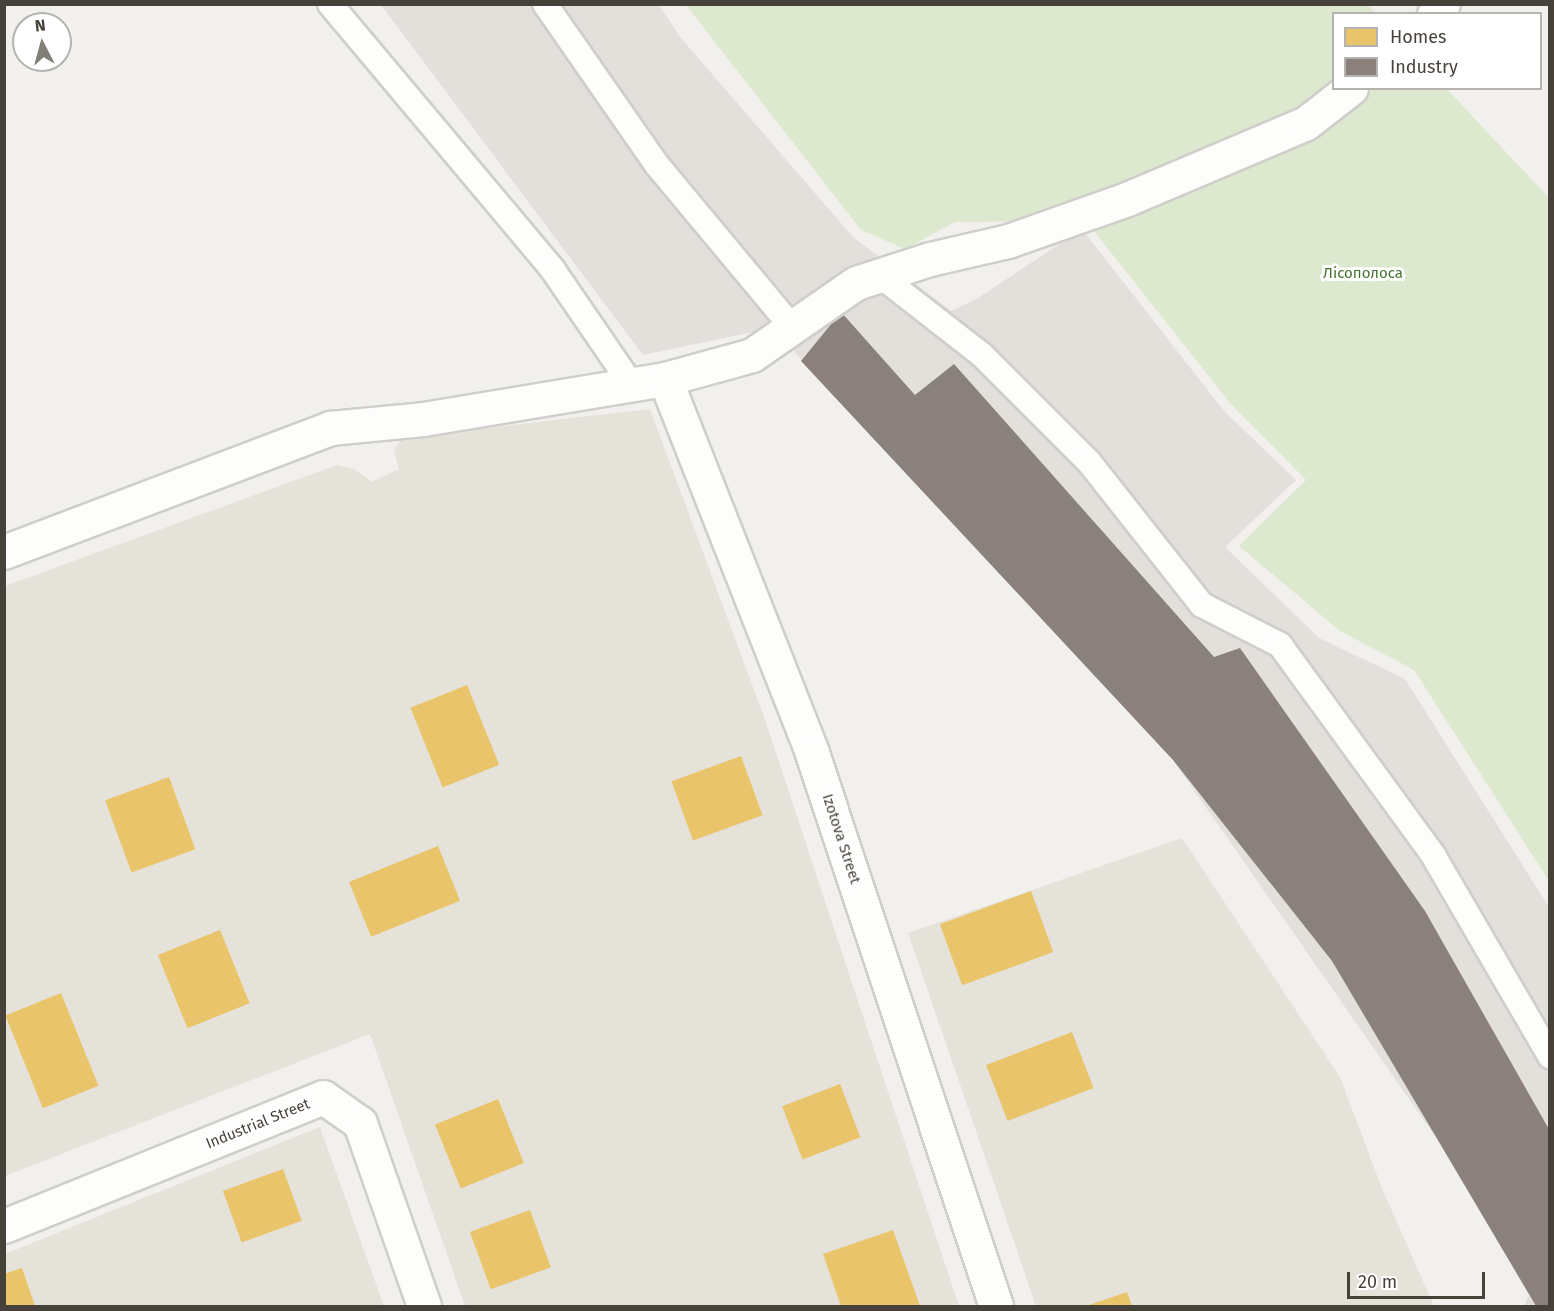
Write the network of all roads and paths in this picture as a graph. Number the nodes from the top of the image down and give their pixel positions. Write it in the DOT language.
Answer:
graph roads {
  1 [pos="330,4"];
  2 [pos="545,4"];
  3 [pos="1348,90"];
  4 [pos="878,274"];
  5 [pos="791,326"];
  6 [pos="665,379"];
  7 [pos="631,384"];
  8 [pos="4,552"];
  9 [pos="1550,1056"];
  10 [pos="4,1226"];
  11 [pos="424,1306"];
  12 [pos="996,1306"];
  1 -- 7 [label="lane"];
  2 -- 5 [label="lane"];
  3 -- 4 [label="street"];
  4 -- 5 [label="street"];
  4 -- 9 [label="lane"];
  5 -- 6 [label="street"];
  6 -- 7 [label="street"];
  6 -- 12 [label="street, Izotova Street"];
  7 -- 8 [label="street"];
  10 -- 11 [label="street, Industrial Street"];
}
